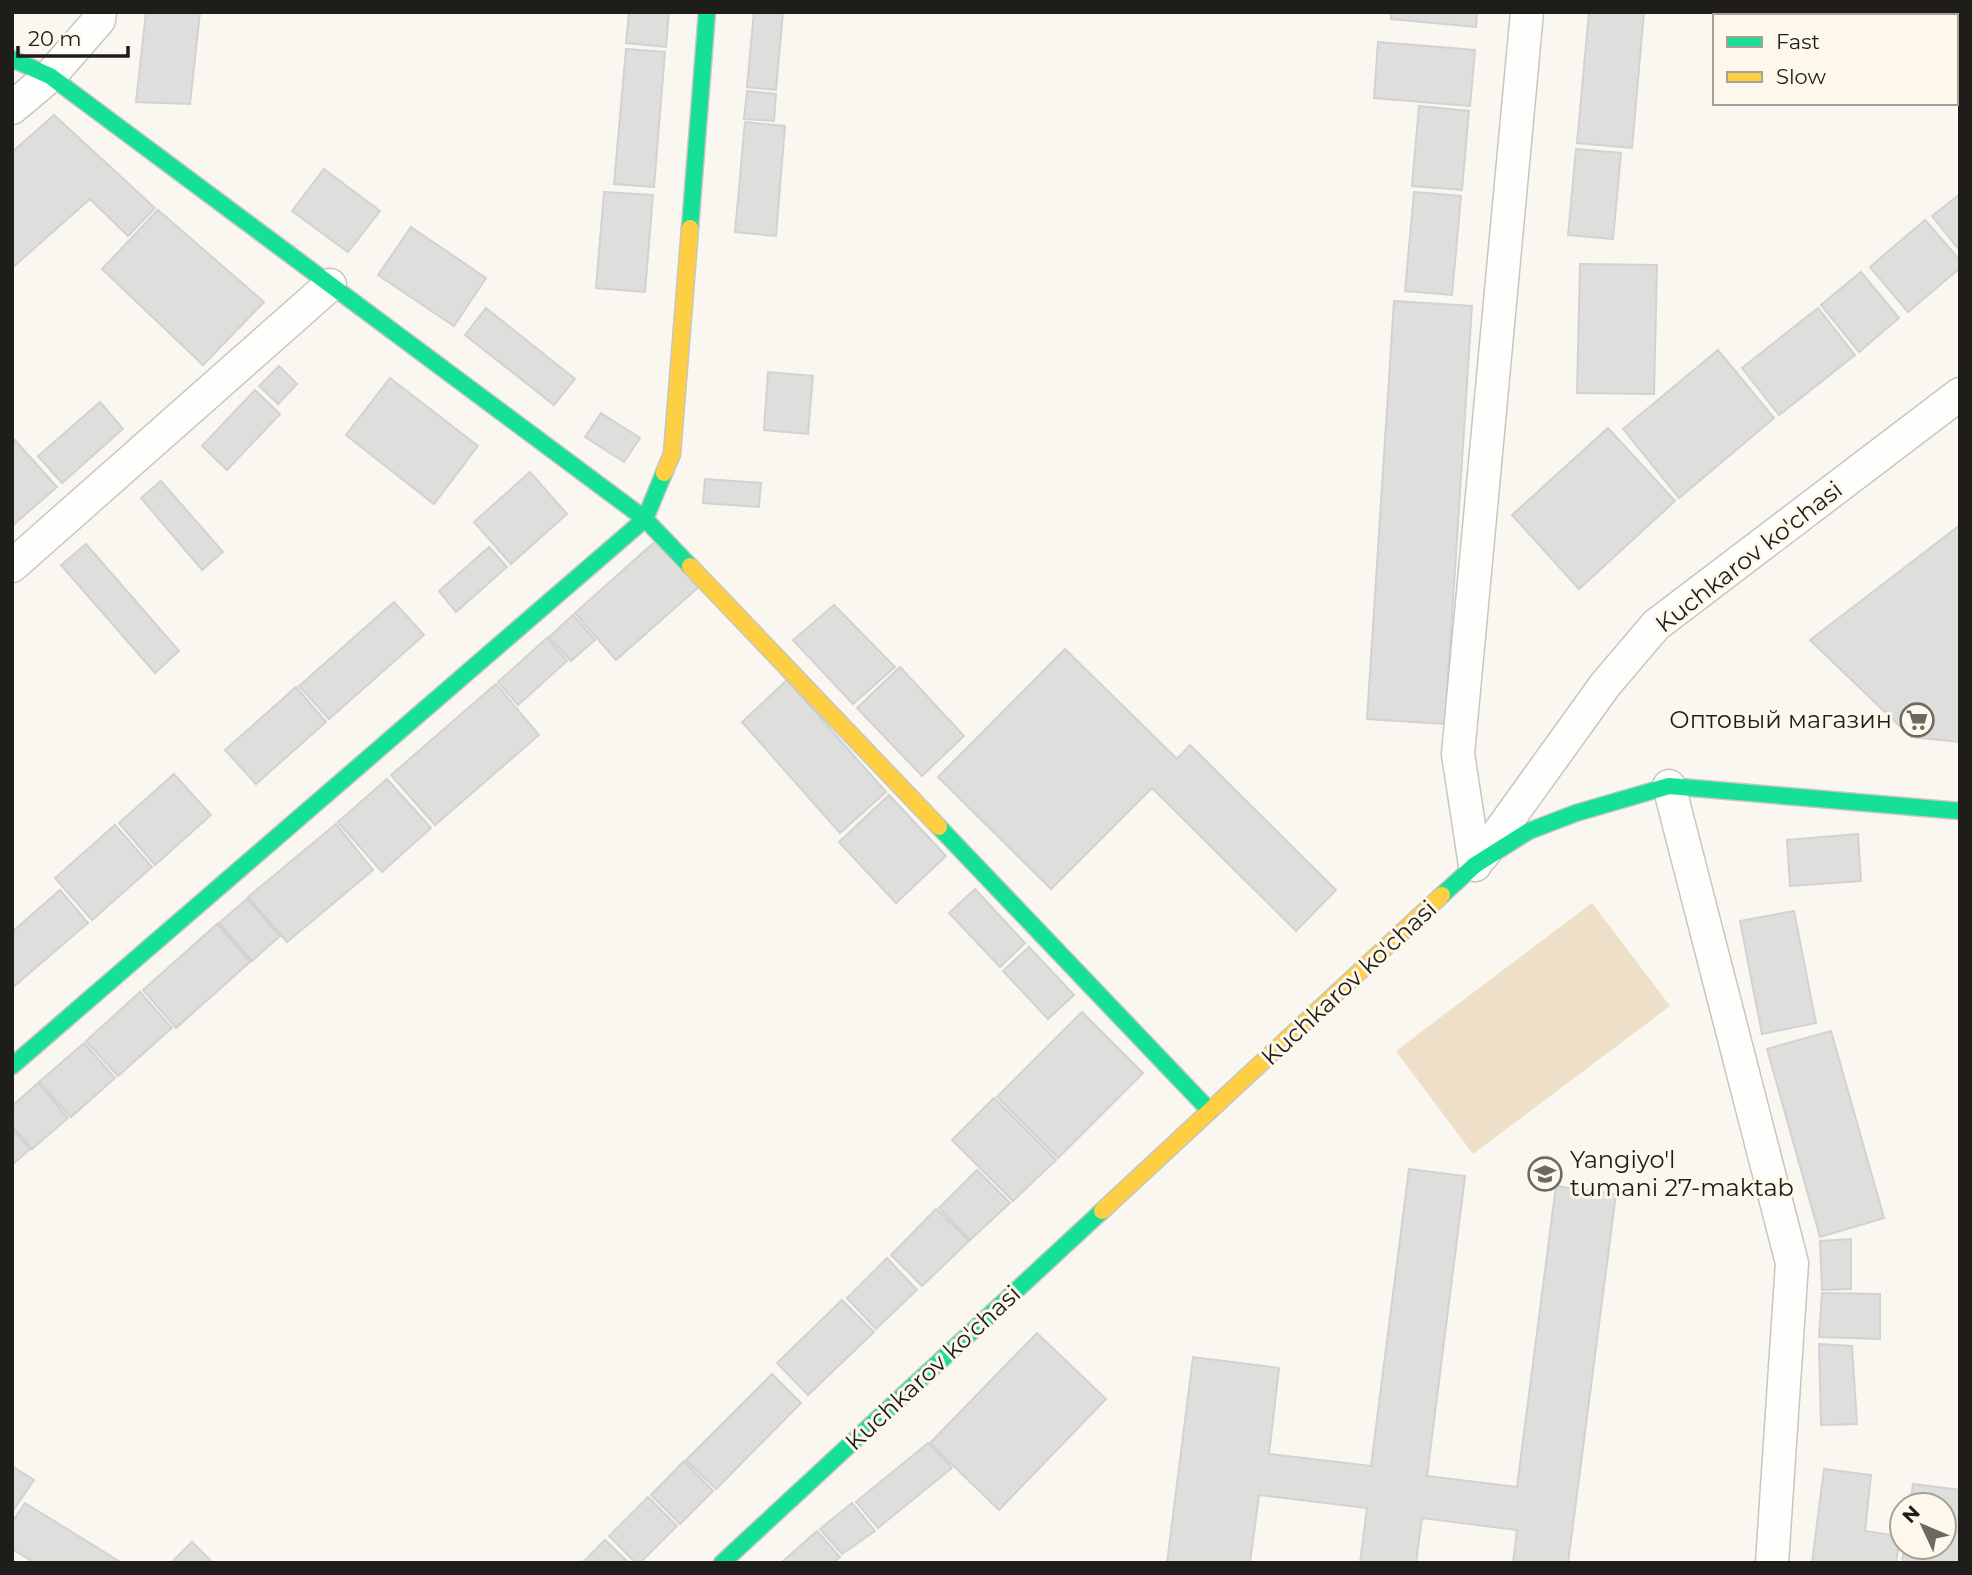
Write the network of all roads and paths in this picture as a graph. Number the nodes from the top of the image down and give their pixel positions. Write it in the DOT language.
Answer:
graph roads {
  1 [pos="100,12"];
  2 [pos="707,12"];
  3 [pos="1527,12"];
  4 [pos="12,60"];
  5 [pos="50,76"];
  6 [pos="12,108"];
  7 [pos="330,285"];
  8 [pos="1960,394"];
  9 [pos="645,520"];
  10 [pos="12,566"];
  11 [pos="1669,786"];
  12 [pos="1960,811"];
  13 [pos="1475,865"];
  14 [pos="12,1066"];
  15 [pos="1210,1111"];
  16 [pos="722,1563"];
  17 [pos="1772,1563"];
  1 -- 5 [label="street"];
  2 -- 9 [label="street"];
  3 -- 13 [label="street"];
  4 -- 5 [label="street"];
  5 -- 6 [label="street"];
  5 -- 7 [label="street"];
  7 -- 9 [label="street"];
  7 -- 10 [label="street"];
  8 -- 13 [label="street, Kuchkarov ko'chasi"];
  9 -- 14 [label="street"];
  9 -- 15 [label="street"];
  11 -- 12 [label="street"];
  11 -- 13 [label="street"];
  11 -- 17 [label="street"];
  13 -- 15 [label="street, Kuchkarov ko'chasi"];
  15 -- 16 [label="street, Kuchkarov ko'chasi"];
}
